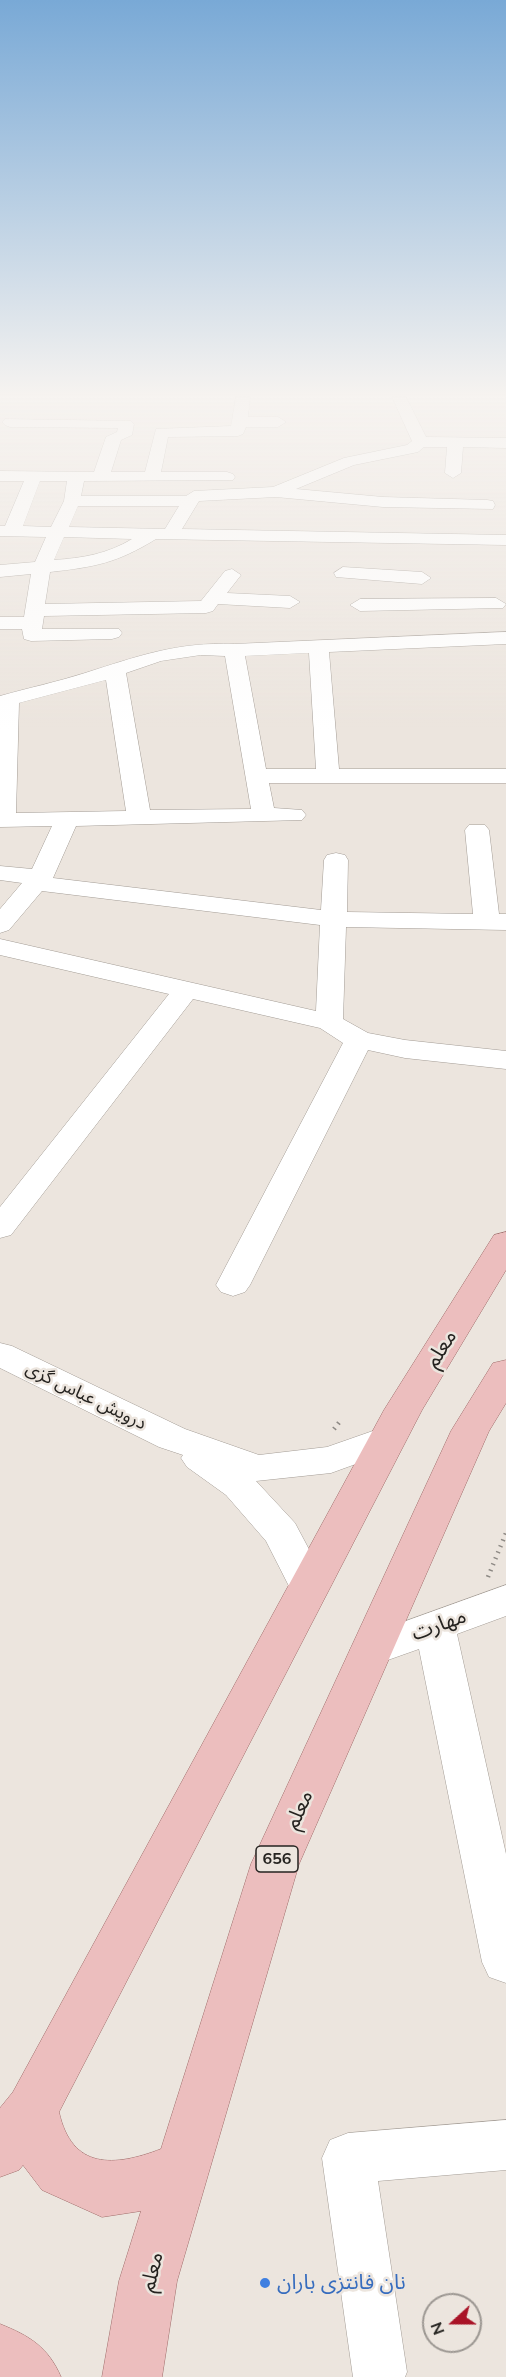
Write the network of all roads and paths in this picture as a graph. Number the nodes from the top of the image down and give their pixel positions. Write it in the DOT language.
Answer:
graph roads {
  1 [pos="18,508"];
  2 [pos="69,508"];
  3 [pos="185,508"];
  4 [pos="506,527"];
  5 [pos="6,531"];
  6 [pos="57,531"];
  7 [pos="162,533"];
  8 [pos="379,539"];
  9 [pos="506,540"];
  10 [pos="463,543"];
  11 [pos="506,547"];
  12 [pos="119,554"];
  13 [pos="506,558"];
  14 [pos="431,559"];
  15 [pos="138,562"];
  16 [pos="41,568"];
  17 [pos="0,571"];
  18 [pos="343,573"];
  19 [pos="232,575"];
  20 [pos="214,598"];
  21 [pos="290,602"];
  22 [pos="496,604"];
  23 [pos="360,605"];
  24 [pos="34,616"];
  25 [pos="0,623"];
  26 [pos="405,624"];
  27 [pos="112,633"];
  28 [pos="506,638"];
  29 [pos="319,646"];
  30 [pos="234,650"];
  31 [pos="115,670"];
  32 [pos="4,701"];
  33 [pos="327,775"];
  34 [pos="257,776"];
  35 [pos="506,776"];
  36 [pos="263,813"];
  37 [pos="217,814"];
  38 [pos="294,814"];
  39 [pos="139,817"];
  40 [pos="67,819"];
  41 [pos="2,820"];
  42 [pos="477,830"];
  43 [pos="218,838"];
  44 [pos="336,860"];
  45 [pos="0,873"];
  46 [pos="38,881"];
  47 [pos="333,919"];
  48 [pos="496,922"];
  49 [pos="0,925"];
  50 [pos="0,947"];
  51 [pos="186,990"];
  52 [pos="329,1022"];
  53 [pos="359,1040"];
  54 [pos="506,1060"];
  55 [pos="0,1228"];
  56 [pos="506,1242"];
  57 [pos="234,1286"];
  58 [pos="0,1354"];
  59 [pos="506,1372"];
  60 [pos="172,1438"];
  61 [pos="387,1439"];
  62 [pos="506,1533"];
  63 [pos="309,1587"];
  64 [pos="472,1613"];
  65 [pos="371,1650"];
  66 [pos="506,1962"];
  67 [pos="32,2110"];
  68 [pos="506,2145"];
  69 [pos="0,2151"];
  70 [pos="180,2169"];
  71 [pos="0,2353"];
  72 [pos="379,2372"];
  73 [pos="31,2377"];
  74 [pos="132,2377"];
  1 -- 5 [label="street"];
  2 -- 6 [label="street"];
  3 -- 7 [label="street"];
  4 -- 10 [label="street"];
  5 -- 6 [label="street"];
  6 -- 7 [label="street"];
  6 -- 16 [label="street"];
  7 -- 8 [label="street"];
  7 -- 12 [label="street"];
  8 -- 10 [label="street"];
  8 -- 14 [label="street"];
  9 -- 10 [label="street"];
  10 -- 11 [label="street"];
  10 -- 13 [label="street"];
  10 -- 14 [label="street"];
  12 -- 15 [label="street"];
  12 -- 16 [label="street"];
  14 -- 18 [label="street"];
  14 -- 26 [label="street"];
  16 -- 17 [label="street"];
  16 -- 24 [label="street"];
  19 -- 20 [label="street"];
  20 -- 21 [label="street"];
  20 -- 24 [label="street"];
  22 -- 26 [label="street"];
  23 -- 26 [label="street"];
  24 -- 25 [label="street"];
  24 -- 27 [label="street"];
  26 -- 28 [label="street"];
  26 -- 29 [label="street"];
  29 -- 30 [label="street"];
  29 -- 33 [label="street"];
  30 -- 31 [label="street"];
  30 -- 34 [label="street"];
  31 -- 32 [label="street"];
  31 -- 39 [label="street"];
  32 -- 41 [label="street"];
  33 -- 34 [label="street"];
  33 -- 35 [label="street"];
  34 -- 36 [label="street"];
  36 -- 37 [label="street"];
  36 -- 38 [label="street"];
  37 -- 39 [label="street"];
  37 -- 43 [label="street"];
  39 -- 40 [label="street"];
  40 -- 41 [label="street"];
  40 -- 46 [label="street"];
  42 -- 48 [label="street"];
  44 -- 47 [label="street"];
  45 -- 46 [label="street"];
  46 -- 47 [label="street"];
  46 -- 49 [label="street"];
  47 -- 48 [label="street"];
  47 -- 52 [label="street"];
  50 -- 51 [label="street"];
  51 -- 52 [label="street"];
  51 -- 55 [label="street"];
  52 -- 53 [label="street"];
  53 -- 54 [label="street"];
  53 -- 57 [label="street"];
  56 -- 61 [label="main road, معلم"];
  58 -- 60 [label="street, درویش عباس گزی"];
  59 -- 65 [label="main road, معلم / 656"];
  60 -- 61 [label="street"];
  60 -- 63 [label="street"];
  61 -- 63 [label="main road, معلم"];
  62 -- 64 [label="path"];
  63 -- 67 [label="main road, معلم"];
  64 -- 65 [label="street, مهارت"];
  64 -- 66 [label="street"];
  65 -- 70 [label="main road, معلم / 656"];
  67 -- 69 [label="main road, معلم"];
  67 -- 70 [label="main road"];
  68 -- 72 [label="street"];
  70 -- 74 [label="main road, معلم / 656"];
  71 -- 73 [label="main road"];
}
